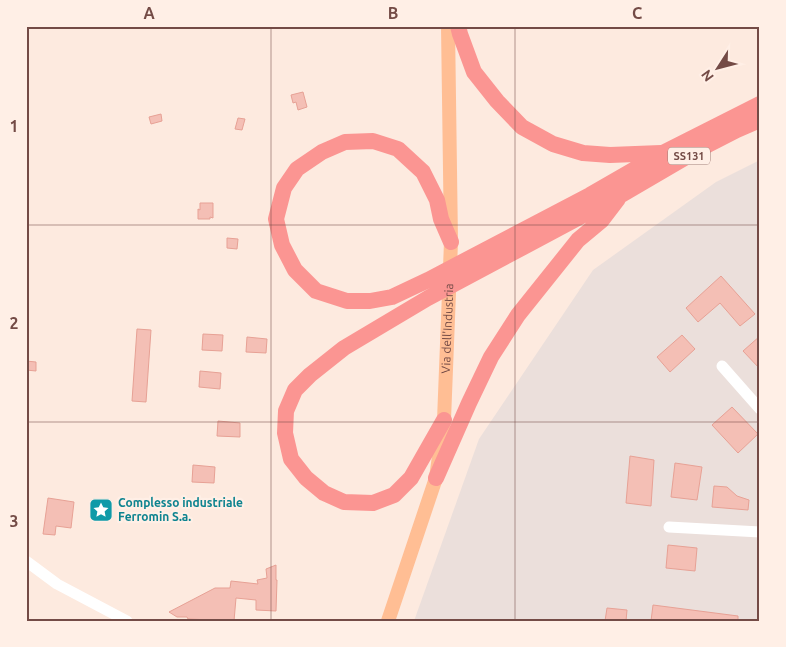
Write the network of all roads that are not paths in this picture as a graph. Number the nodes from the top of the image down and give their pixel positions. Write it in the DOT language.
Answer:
graph roads {
  1 [pos="448,26"];
  2 [pos="458,26"];
  3 [pos="760,104"];
  4 [pos="760,120"];
  5 [pos="663,153"];
  6 [pos="621,196"];
  7 [pos="452,242"];
  8 [pos="722,366"];
  9 [pos="760,409"];
  10 [pos="444,420"];
  11 [pos="436,478"];
  12 [pos="669,527"];
  13 [pos="760,532"];
  14 [pos="26,561"];
  15 [pos="127,621"];
  16 [pos="388,621"];
  1 -- 7 [label="main road, Via dell'Industria"];
  2 -- 5 [label="highway"];
  3 -- 5 [label="highway, SS131"];
  4 -- 6 [label="highway, SS131"];
  5 -- 7 [label="highway"];
  6 -- 10 [label="highway"];
  6 -- 11 [label="highway"];
  7 -- 10 [label="main road, Via dell'Industria"];
  8 -- 9 [label="street"];
  10 -- 11 [label="main road, Via dell'Industria"];
  11 -- 16 [label="main road, Via dell'Industria"];
  12 -- 13 [label="street"];
  14 -- 15 [label="street"];
}
